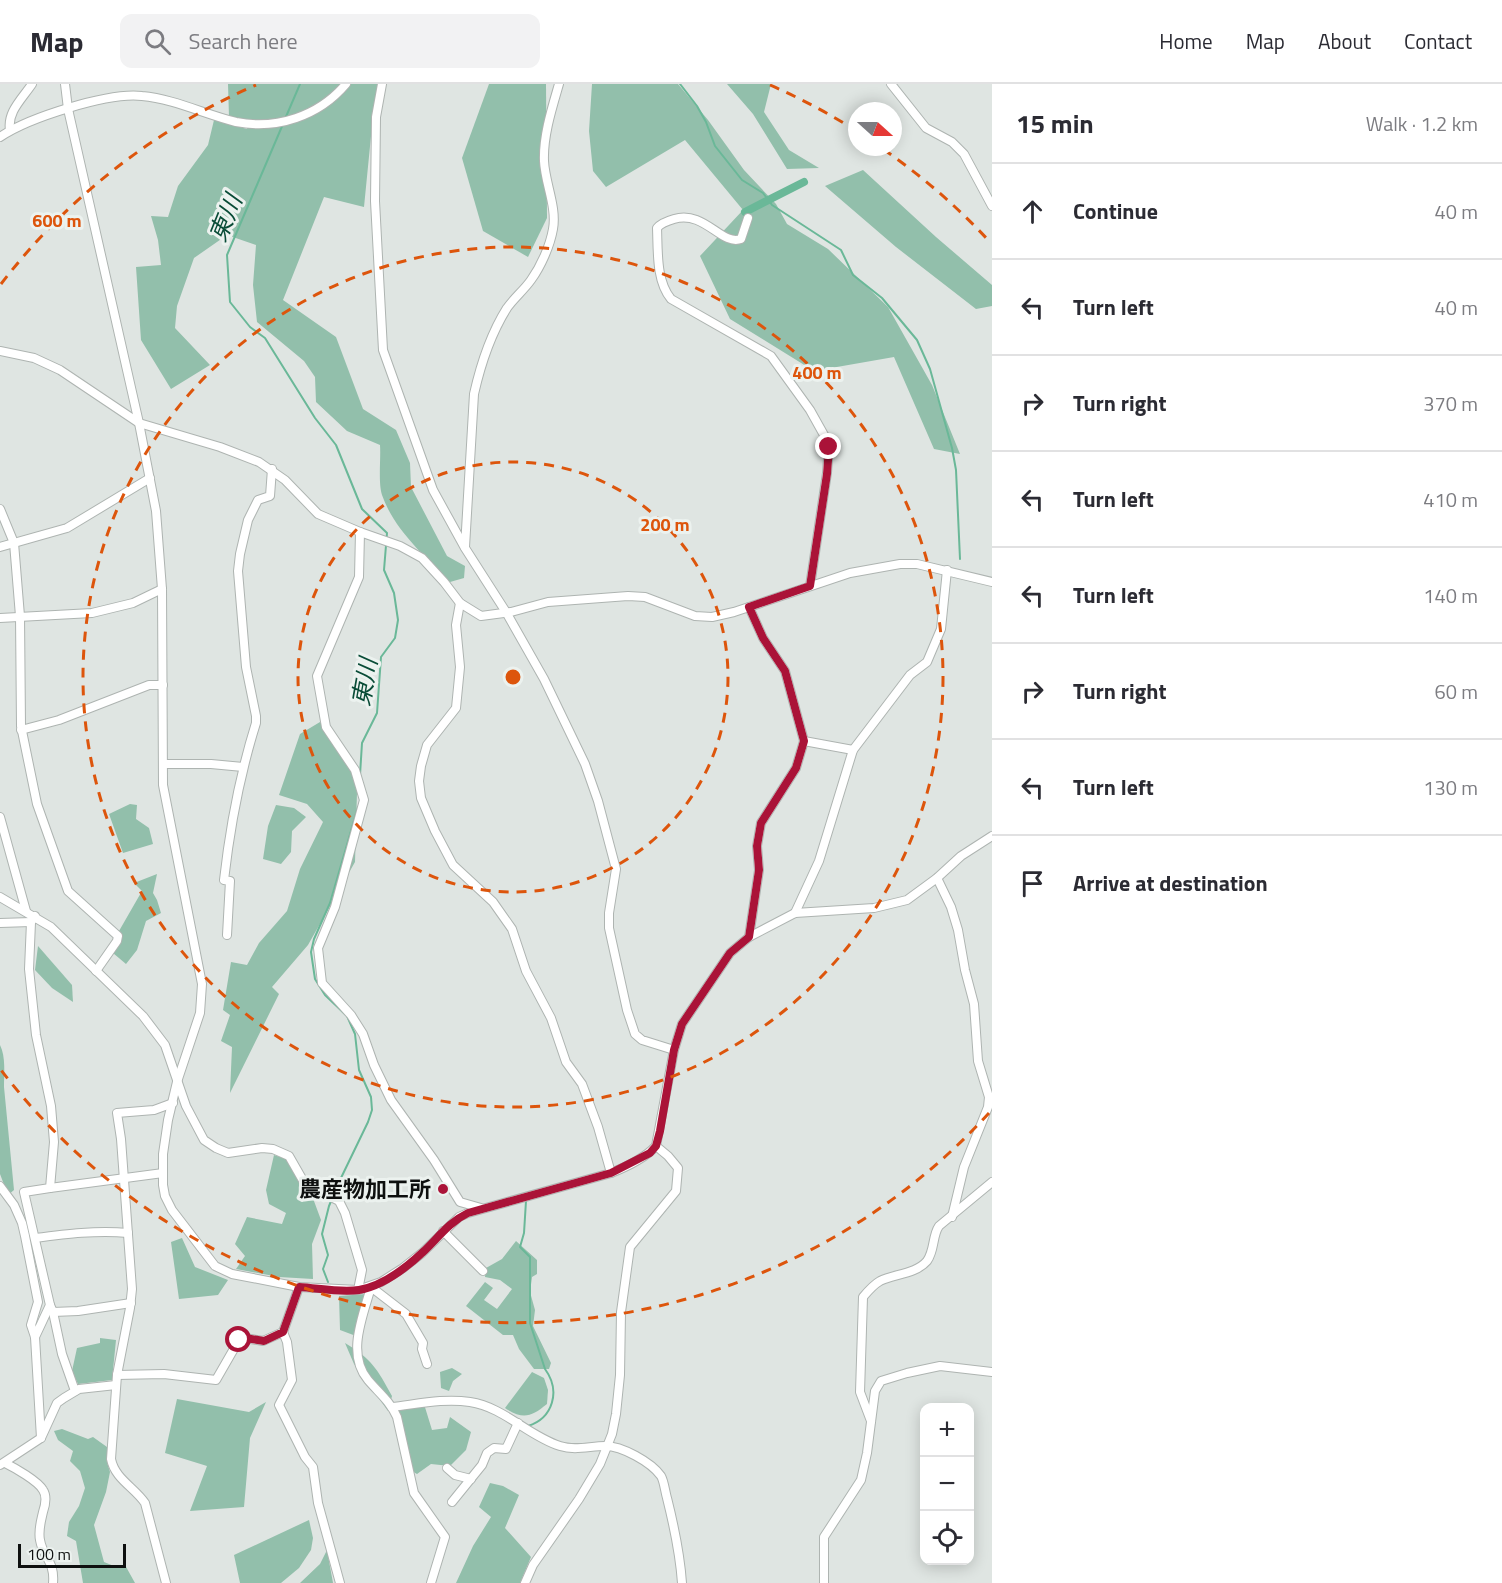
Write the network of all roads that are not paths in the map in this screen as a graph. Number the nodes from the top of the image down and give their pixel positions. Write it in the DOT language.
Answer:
graph roads {
  1 [pos="32,84"];
  2 [pos="65,84"];
  3 [pos="346,84"];
  4 [pos="382,84"];
  5 [pos="559,84"];
  6 [pos="891,84"];
  7 [pos="68,109"];
  8 [pos="10,130"];
  9 [pos="0,137"];
  10 [pos="992,206"];
  11 [pos="747,218"];
  12 [pos="0,351"];
  13 [pos="139,423"];
  14 [pos="272,470"];
  15 [pos="150,478"];
  16 [pos="0,509"];
  17 [pos="360,532"];
  18 [pos="15,543"];
  19 [pos="0,547"];
  20 [pos="465,548"];
  21 [pos="947,570"];
  22 [pos="992,582"];
  23 [pos="810,586"];
  24 [pos="162,590"];
  25 [pos="460,603"];
  26 [pos="749,607"];
  27 [pos="506,612"];
  28 [pos="20,616"];
  29 [pos="0,618"];
  30 [pos="163,685"];
  31 [pos="21,730"];
  32 [pos="804,741"];
  33 [pos="854,750"];
  34 [pos="163,764"];
  35 [pos="243,767"];
  36 [pos="0,817"];
  37 [pos="992,836"];
  38 [pos="937,878"];
  39 [pos="0,897"];
  40 [pos="26,911"];
  41 [pos="795,913"];
  42 [pos="33,919"];
  43 [pos="0,923"];
  44 [pos="227,934"];
  45 [pos="749,937"];
  46 [pos="96,970"];
  47 [pos="674,1050"];
  48 [pos="177,1082"];
  49 [pos="173,1102"];
  50 [pos="656,1146"];
  51 [pos="163,1173"];
  52 [pos="611,1173"];
  53 [pos="123,1177"];
  54 [pos="992,1182"];
  55 [pos="0,1186"];
  56 [pos="50,1188"];
  57 [pos="483,1208"];
  58 [pos="952,1216"];
  59 [pos="443,1232"];
  60 [pos="128,1233"];
  61 [pos="35,1238"];
  62 [pos="483,1271"];
  63 [pos="299,1287"];
  64 [pos="371,1287"];
  65 [pos="358,1290"];
  66 [pos="131,1303"];
  67 [pos="52,1309"];
  68 [pos="283,1332"];
  69 [pos="35,1337"];
  70 [pos="428,1364"];
  71 [pos="992,1372"];
  72 [pos="117,1375"];
  73 [pos="116,1385"];
  74 [pos="75,1392"];
  75 [pos="392,1407"];
  76 [pos="518,1423"];
  77 [pos="872,1423"];
  78 [pos="41,1438"];
  79 [pos="607,1446"];
  80 [pos="3,1464"];
  81 [pos="447,1468"];
  82 [pos="471,1479"];
  83 [pos="452,1502"];
  84 [pos="53,1583"];
  85 [pos="166,1583"];
  86 [pos="340,1583"];
  87 [pos="431,1583"];
  88 [pos="525,1583"];
  89 [pos="682,1583"];
  90 [pos="824,1583"];
  1 -- 8 [label="street"];
  2 -- 7 [label="street"];
  3 -- 7 [label="street"];
  4 -- 20 [label="street"];
  5 -- 20 [label="street"];
  6 -- 10 [label="street"];
  7 -- 8 [label="street"];
  7 -- 13 [label="street"];
  8 -- 9 [label="street"];
  11 -- 23 [label="street"];
  12 -- 13 [label="street"];
  13 -- 14 [label="street"];
  13 -- 15 [label="street"];
  14 -- 17 [label="street"];
  14 -- 35 [label="street"];
  15 -- 18 [label="street"];
  15 -- 24 [label="street"];
  16 -- 18 [label="street"];
  17 -- 25 [label="street"];
  17 -- 57 [label="street"];
  18 -- 19 [label="street"];
  18 -- 28 [label="street"];
  20 -- 27 [label="street"];
  21 -- 22 [label="street"];
  21 -- 23 [label="street"];
  21 -- 33 [label="street"];
  23 -- 26 [label="street"];
  24 -- 28 [label="street"];
  24 -- 30 [label="street"];
  25 -- 27 [label="street"];
  25 -- 52 [label="street"];
  26 -- 27 [label="street"];
  26 -- 32 [label="street"];
  27 -- 47 [label="street"];
  28 -- 29 [label="street"];
  28 -- 31 [label="street"];
  30 -- 31 [label="street"];
  30 -- 34 [label="street"];
  31 -- 46 [label="street"];
  32 -- 33 [label="street"];
  32 -- 45 [label="street"];
  33 -- 41 [label="street"];
  34 -- 35 [label="street"];
  34 -- 48 [label="street"];
  35 -- 44 [label="street"];
  36 -- 40 [label="street"];
  37 -- 38 [label="street"];
  38 -- 41 [label="street"];
  38 -- 58 [label="street"];
  39 -- 40 [label="street"];
  40 -- 42 [label="street"];
  41 -- 45 [label="street"];
  42 -- 43 [label="street"];
  42 -- 46 [label="street"];
  42 -- 56 [label="street"];
  45 -- 47 [label="street"];
  46 -- 48 [label="street"];
  47 -- 50 [label="street"];
  48 -- 49 [label="street"];
  48 -- 65 [label="street"];
  49 -- 51 [label="street"];
  49 -- 53 [label="street"];
  50 -- 52 [label="street"];
  50 -- 79 [label="street"];
  51 -- 53 [label="street"];
  51 -- 63 [label="street"];
  52 -- 57 [label="street"];
  53 -- 56 [label="street"];
  53 -- 60 [label="street"];
  54 -- 58 [label="street"];
  55 -- 69 [label="street"];
  56 -- 61 [label="street"];
  57 -- 59 [label="street"];
  58 -- 77 [label="street"];
  59 -- 62 [label="street"];
  59 -- 64 [label="street"];
  60 -- 61 [label="street"];
  60 -- 66 [label="street"];
  61 -- 67 [label="street"];
  63 -- 65 [label="street"];
  63 -- 68 [label="street"];
  64 -- 65 [label="street"];
  64 -- 70 [label="street"];
  64 -- 75 [label="street"];
  66 -- 67 [label="street"];
  66 -- 72 [label="street"];
  67 -- 69 [label="street"];
  67 -- 74 [label="street"];
  68 -- 72 [label="street"];
  68 -- 86 [label="street"];
  69 -- 78 [label="street"];
  71 -- 77 [label="street"];
  72 -- 73 [label="street"];
  73 -- 74 [label="street"];
  73 -- 85 [label="street"];
  74 -- 78 [label="street"];
  75 -- 76 [label="street"];
  75 -- 87 [label="street"];
  76 -- 79 [label="street"];
  76 -- 82 [label="street"];
  77 -- 90 [label="street"];
  78 -- 80 [label="street"];
  79 -- 88 [label="street"];
  79 -- 89 [label="street"];
  80 -- 84 [label="street"];
  81 -- 82 [label="street"];
  82 -- 83 [label="street"];
}
